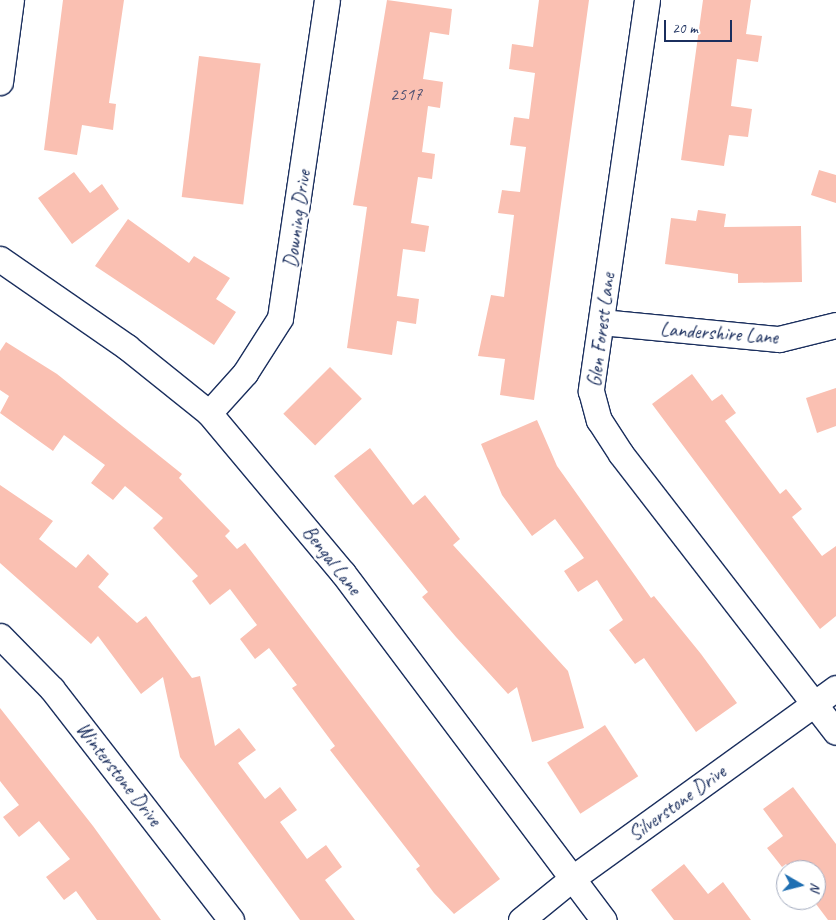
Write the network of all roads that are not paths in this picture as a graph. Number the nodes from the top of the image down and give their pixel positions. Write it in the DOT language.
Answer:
graph roads {
  1 [pos="11,0"];
  2 [pos="326,0"];
  3 [pos="647,0"];
  4 [pos="0,82"];
  5 [pos="0,259"];
  6 [pos="601,322"];
  7 [pos="836,325"];
  8 [pos="209,414"];
  9 [pos="0,636"];
  10 [pos="836,688"];
  11 [pos="815,704"];
  12 [pos="836,732"];
  13 [pos="574,877"];
  14 [pos="230,920"];
  15 [pos="521,920"];
  16 [pos="604,920"];
  1 -- 4 [label="street"];
  2 -- 8 [label="street, Downing Drive"];
  3 -- 6 [label="street, Glen Forest Lane"];
  5 -- 8 [label="street, Bengal Lane"];
  6 -- 7 [label="street, Landershire Lane"];
  6 -- 11 [label="street, Glen Forest Lane"];
  8 -- 13 [label="street, Bengal Lane"];
  9 -- 14 [label="street, Winterstone Drive"];
  10 -- 11 [label="street, Silverstone Drive"];
  11 -- 12 [label="street, Glen Forest Lane"];
  11 -- 13 [label="street, Silverstone Drive"];
  13 -- 15 [label="street, Silverstone Drive"];
  13 -- 16 [label="street, Bengal Lane"];
}
